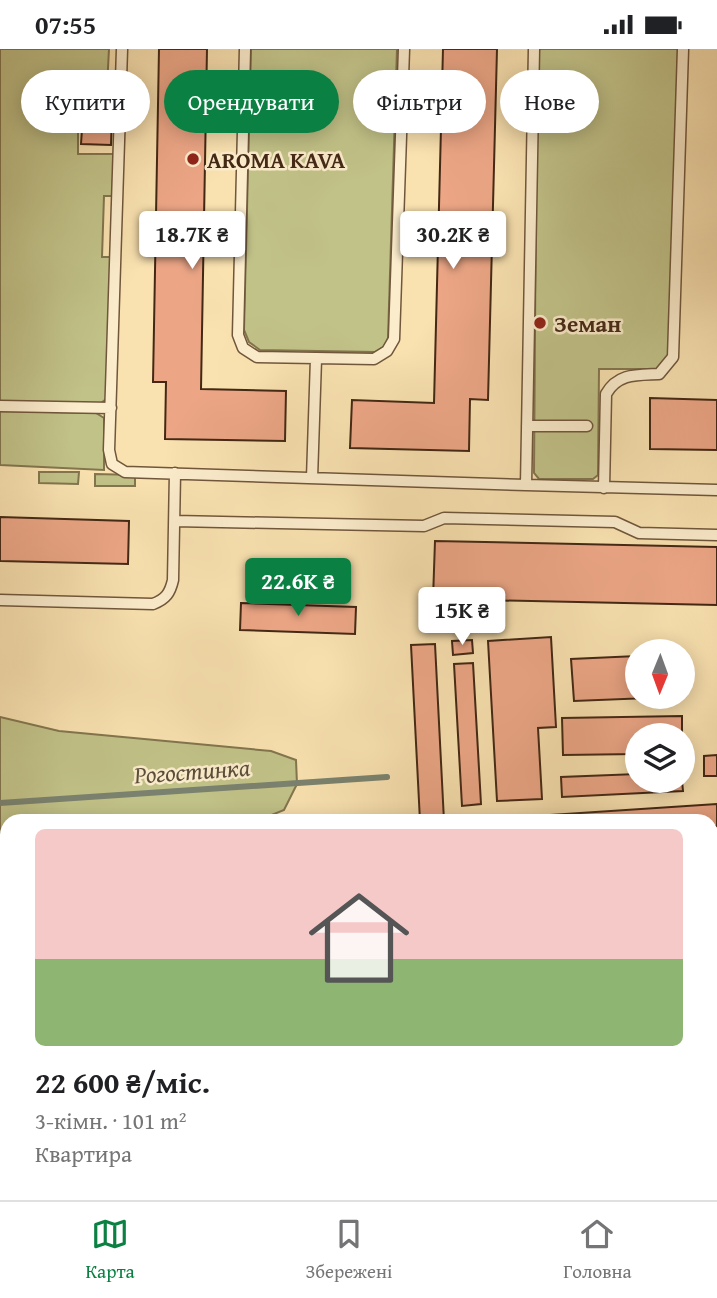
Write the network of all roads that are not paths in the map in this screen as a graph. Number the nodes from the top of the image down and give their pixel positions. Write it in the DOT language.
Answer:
graph roads {
  1 [pos="122,49"];
  2 [pos="245,49"];
  3 [pos="404,49"];
  4 [pos="534,49"];
  5 [pos="683,49"];
  6 [pos="316,359"];
  7 [pos="0,406"];
  8 [pos="111,408"];
  9 [pos="527,426"];
  10 [pos="587,426"];
  11 [pos="176,473"];
  12 [pos="312,478"];
  13 [pos="526,485"];
  14 [pos="604,488"];
  15 [pos="717,490"];
  16 [pos="175,521"];
  17 [pos="717,535"];
  18 [pos="0,600"];
  1 -- 8 [label="lane"];
  2 -- 6 [label="lane"];
  3 -- 6 [label="lane"];
  4 -- 9 [label="lane"];
  5 -- 14 [label="lane"];
  6 -- 12 [label="lane"];
  7 -- 8 [label="lane"];
  8 -- 11 [label="lane"];
  9 -- 10 [label="lane"];
  9 -- 13 [label="lane"];
  11 -- 12 [label="lane"];
  11 -- 16 [label="lane"];
  12 -- 13 [label="lane"];
  13 -- 14 [label="lane"];
  14 -- 15 [label="lane"];
  16 -- 17 [label="lane"];
  16 -- 18 [label="lane"];
}
